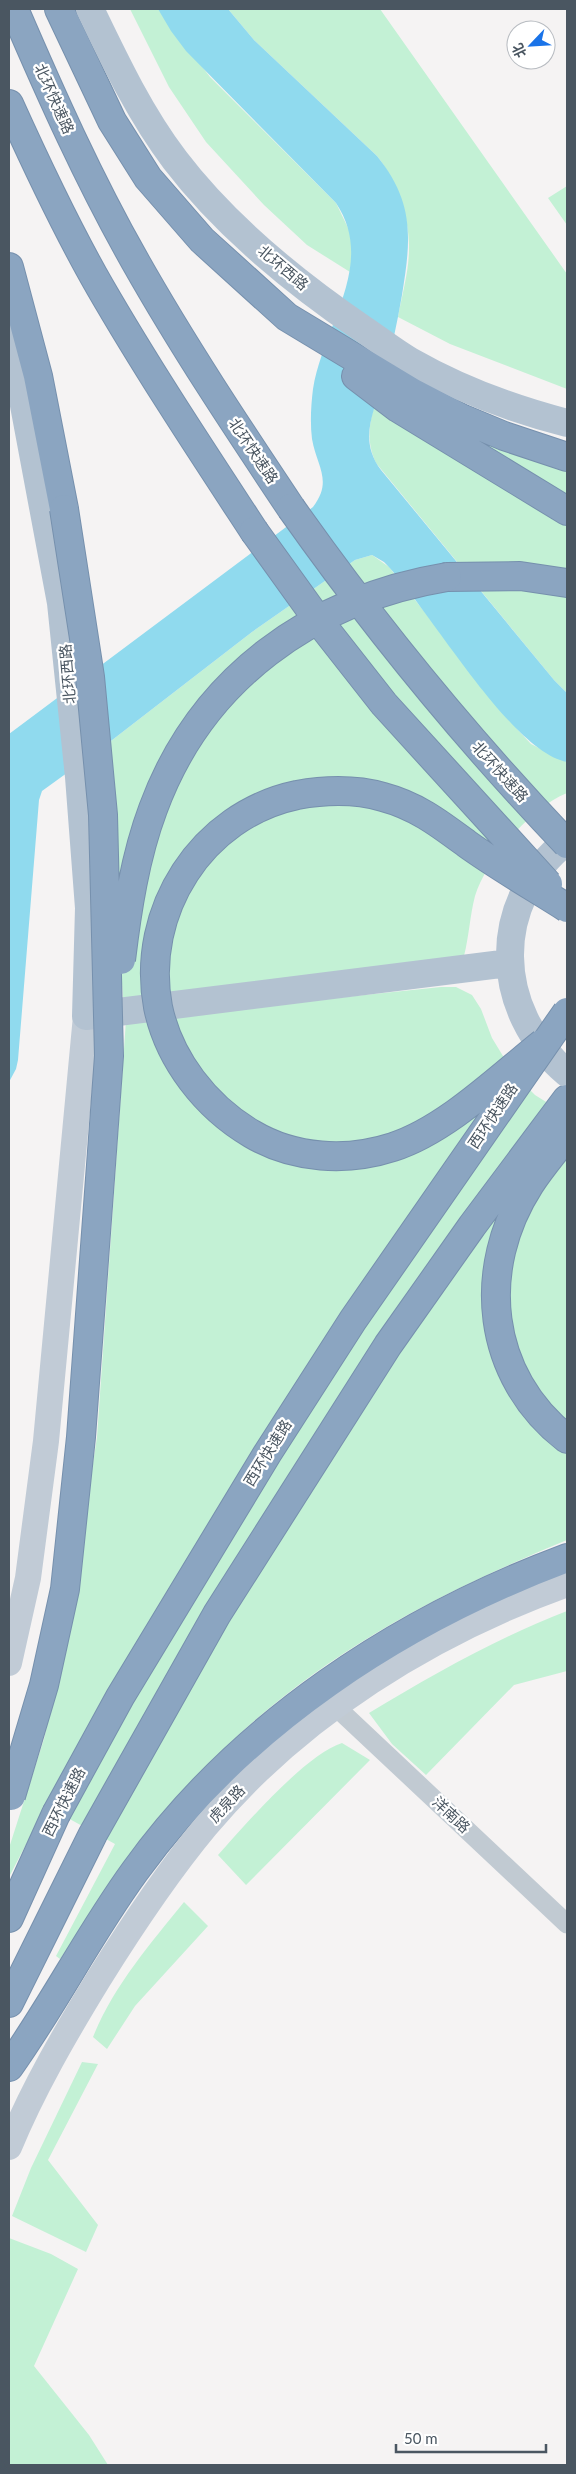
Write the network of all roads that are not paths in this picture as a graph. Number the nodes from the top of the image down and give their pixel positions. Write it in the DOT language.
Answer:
graph roads {
  1 [pos="14,9"];
  2 [pos="59,9"];
  3 [pos="90,9"];
  4 [pos="9,104"];
  5 [pos="9,266"];
  6 [pos="287,317"];
  7 [pos="9,337"];
  8 [pos="567,423"];
  9 [pos="567,457"];
  10 [pos="567,511"];
  11 [pos="567,583"];
  12 [pos="567,843"];
  13 [pos="567,906"];
  14 [pos="510,963"];
  15 [pos="567,1012"];
  16 [pos="86,1016"];
  17 [pos="543,1043"];
  18 [pos="109,1056"];
  19 [pos="567,1073"];
  20 [pos="567,1099"];
  21 [pos="567,1135"];
  22 [pos="567,1439"];
  23 [pos="567,1558"];
  24 [pos="567,1584"];
  25 [pos="9,1663"];
  26 [pos="335,1706"];
  27 [pos="10,1800"];
  28 [pos="9,1918"];
  29 [pos="567,1924"];
  30 [pos="9,2003"];
  31 [pos="9,2068"];
  32 [pos="9,2147"];
  1 -- 12 [label="highway, 北环快速路, bridge"];
  2 -- 6 [label="highway"];
  3 -- 8 [label="main road, 北环西路"];
  4 -- 13 [label="highway, bridge"];
  5 -- 18 [label="highway, bridge"];
  6 -- 9 [label="highway"];
  6 -- 10 [label="highway"];
  7 -- 16 [label="main road, 北环西路"];
  11 -- 18 [label="highway, bridge"];
  12 -- 14 [label="main road"];
  13 -- 17 [label="highway, bridge"];
  14 -- 16 [label="main road"];
  14 -- 19 [label="main road"];
  15 -- 17 [label="highway, 西环快速路, bridge"];
  16 -- 25 [label="street"];
  17 -- 28 [label="highway, 西环快速路, bridge"];
  18 -- 27 [label="highway, bridge"];
  20 -- 30 [label="highway"];
  21 -- 22 [label="highway"];
  23 -- 31 [label="highway"];
  24 -- 26 [label="street, 虎泉路"];
  26 -- 29 [label="street, 洋南路"];
  26 -- 32 [label="street, 虎泉路"];
}
